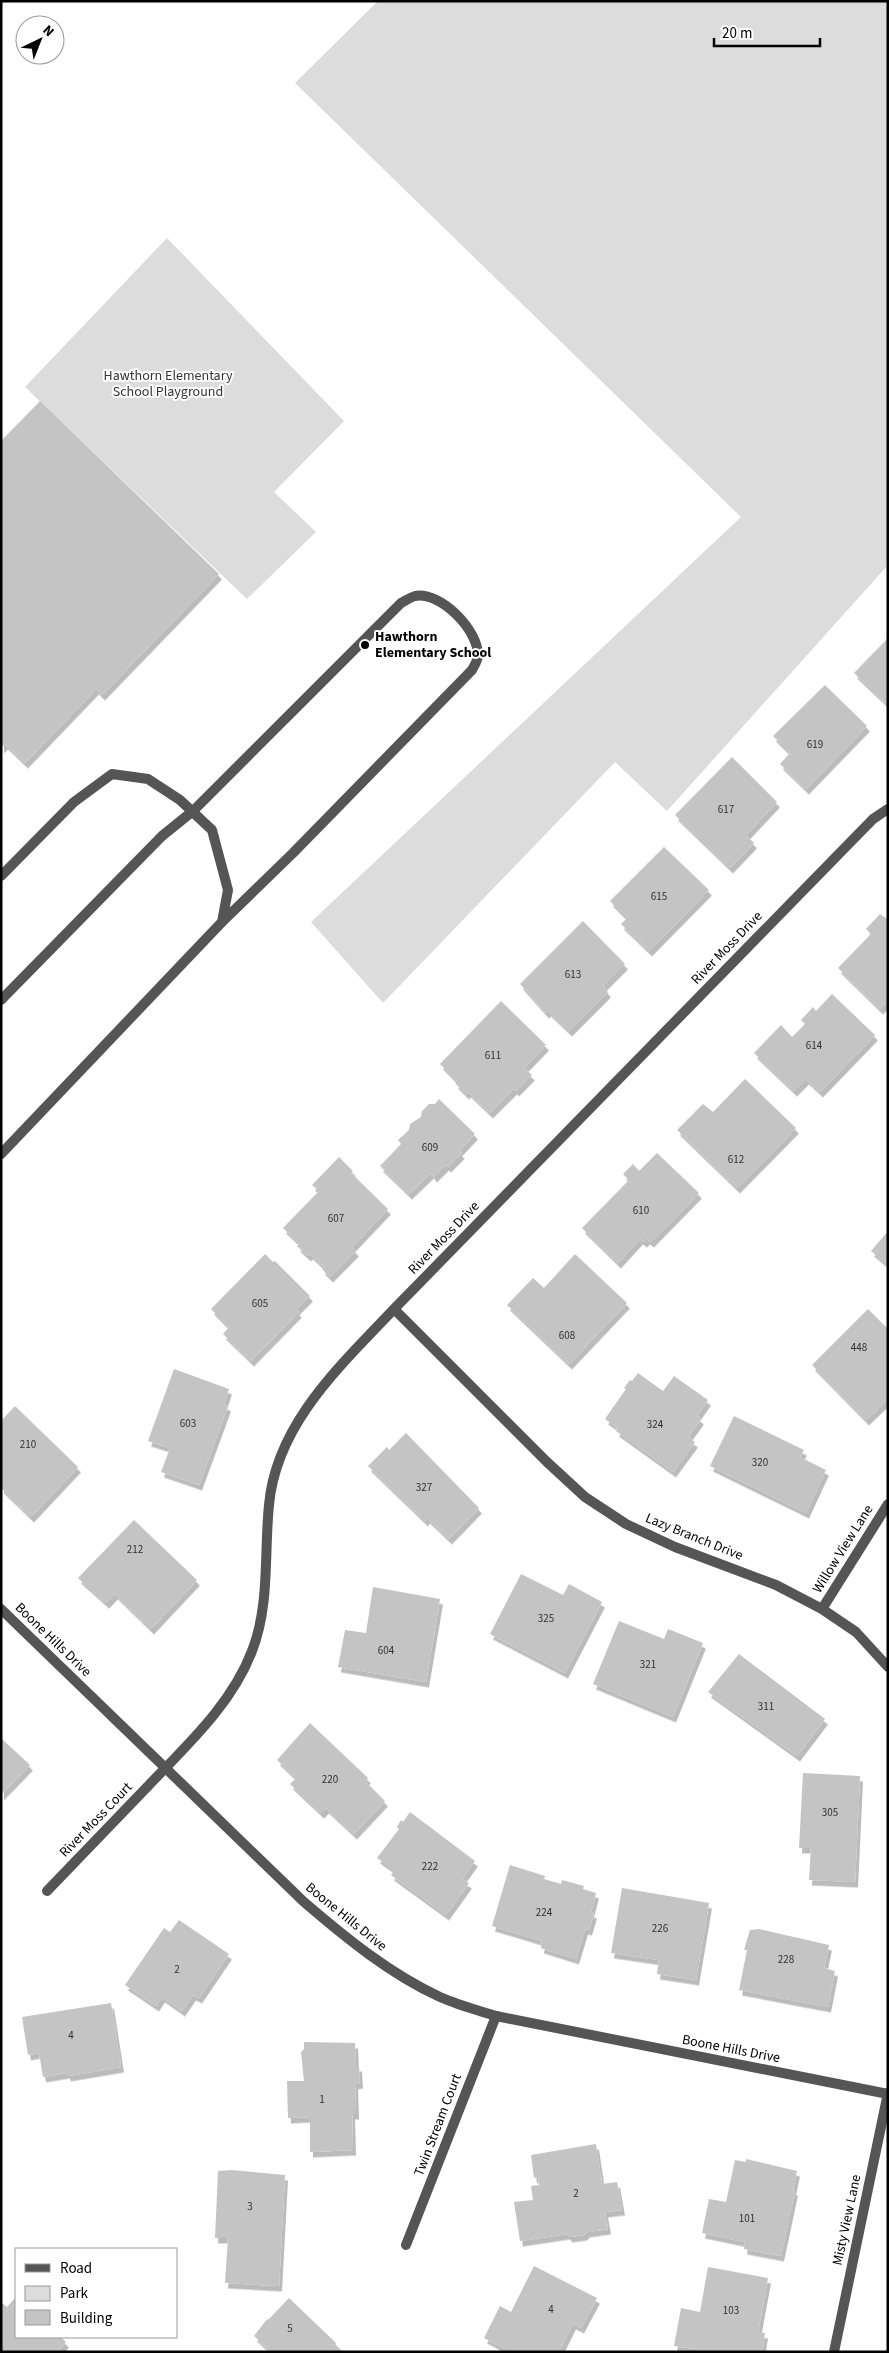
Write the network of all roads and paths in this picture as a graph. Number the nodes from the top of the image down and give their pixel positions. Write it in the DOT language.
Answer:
graph roads {
  1 [pos="888,809"];
  2 [pos="193,810"];
  3 [pos="1,876"];
  4 [pos="222,922"];
  5 [pos="1,1000"];
  6 [pos="1,1154"];
  7 [pos="394,1309"];
  8 [pos="888,1504"];
  9 [pos="1,1609"];
  10 [pos="822,1609"];
  11 [pos="888,1667"];
  12 [pos="165,1768"];
  13 [pos="47,1891"];
  14 [pos="496,2016"];
  15 [pos="888,2094"];
  16 [pos="406,2245"];
  17 [pos="834,2352"];
  1 -- 7 [label="street, River Moss Drive"];
  2 -- 3 [label="street"];
  2 -- 4 [label="street"];
  2 -- 4 [label="street"];
  2 -- 5 [label="street"];
  4 -- 6 [label="street"];
  7 -- 10 [label="street, Lazy Branch Drive"];
  7 -- 12 [label="street, River Moss Drive"];
  8 -- 10 [label="street, Willow View Lane"];
  9 -- 12 [label="street, Boone Hills Drive"];
  10 -- 11 [label="street, Lazy Branch Drive"];
  12 -- 13 [label="street, River Moss Court"];
  12 -- 14 [label="street, Boone Hills Drive"];
  14 -- 15 [label="street, Boone Hills Drive"];
  14 -- 16 [label="street, Twin Stream Court"];
  15 -- 17 [label="street, Misty View Lane"];
}
